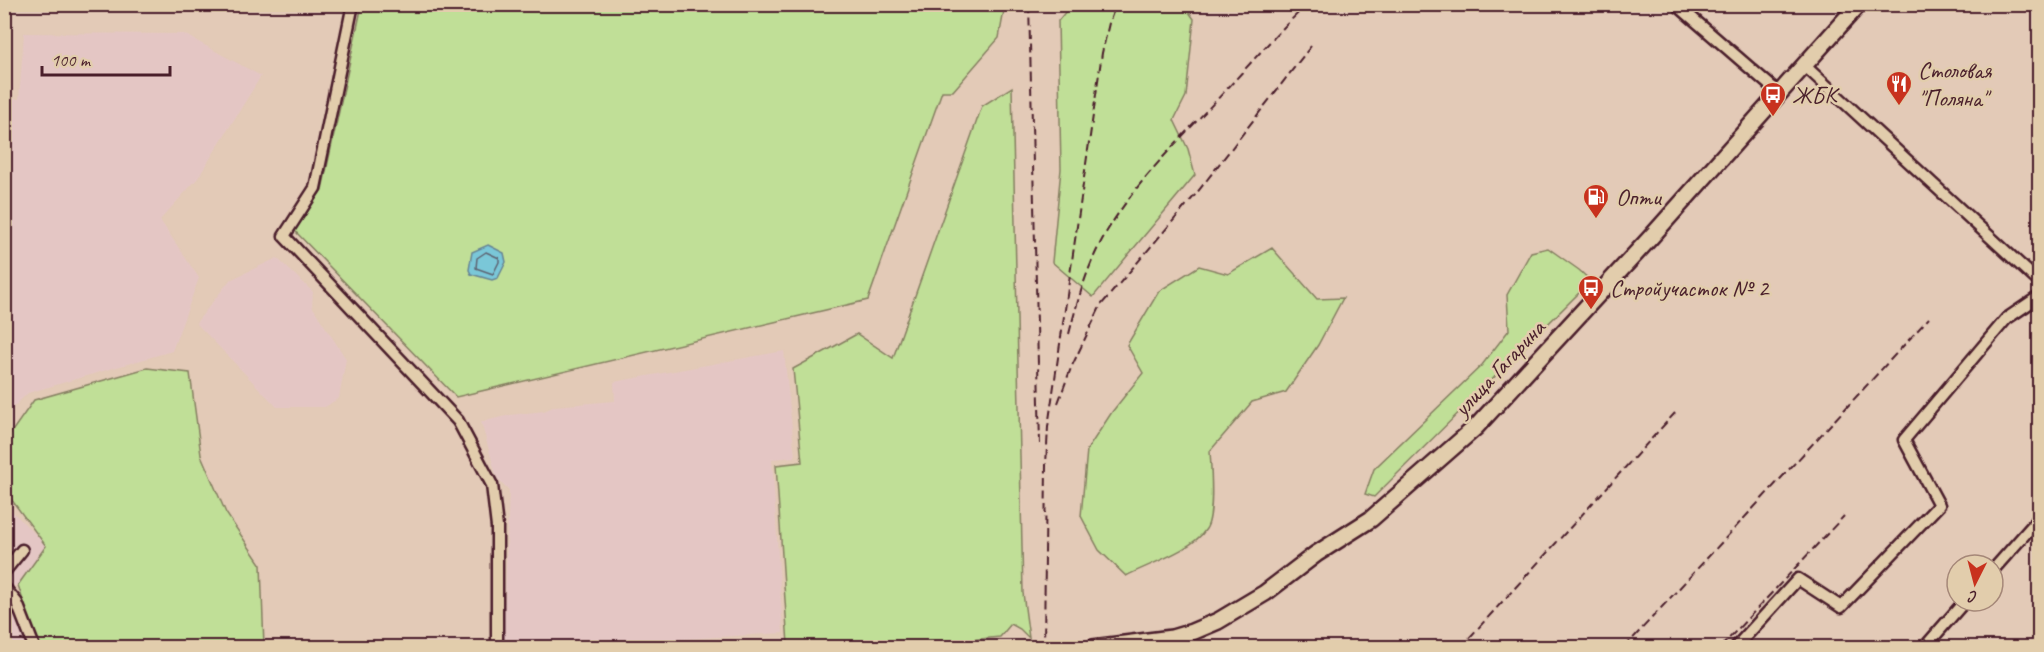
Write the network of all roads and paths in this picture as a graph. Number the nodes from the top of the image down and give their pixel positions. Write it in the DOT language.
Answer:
graph roads {
  1 [pos="353,4"];
  2 [pos="1676,4"];
  3 [pos="1859,4"];
  4 [pos="1805,66"];
  5 [pos="1780,94"];
  6 [pos="2040,283"];
  7 [pos="2040,296"];
  8 [pos="2040,517"];
  9 [pos="22,550"];
  10 [pos="2005,556"];
  11 [pos="4,572"];
  12 [pos="4,587"];
  13 [pos="1955,613"];
  14 [pos="32,648"];
  15 [pos="498,648"];
  16 [pos="1093,648"];
  17 [pos="1734,648"];
  18 [pos="1924,648"];
  1 -- 15 [label="street"];
  2 -- 5 [label="street"];
  3 -- 4 [label="main road, улица Гагарина"];
  4 -- 5 [label="main road, улица Гагарина"];
  4 -- 6 [label="street"];
  5 -- 16 [label="main road, улица Гагарина"];
  7 -- 17 [label="street"];
  8 -- 10 [label="street"];
  9 -- 11 [label="street"];
  12 -- 14 [label="street"];
  13 -- 18 [label="street"];
}
